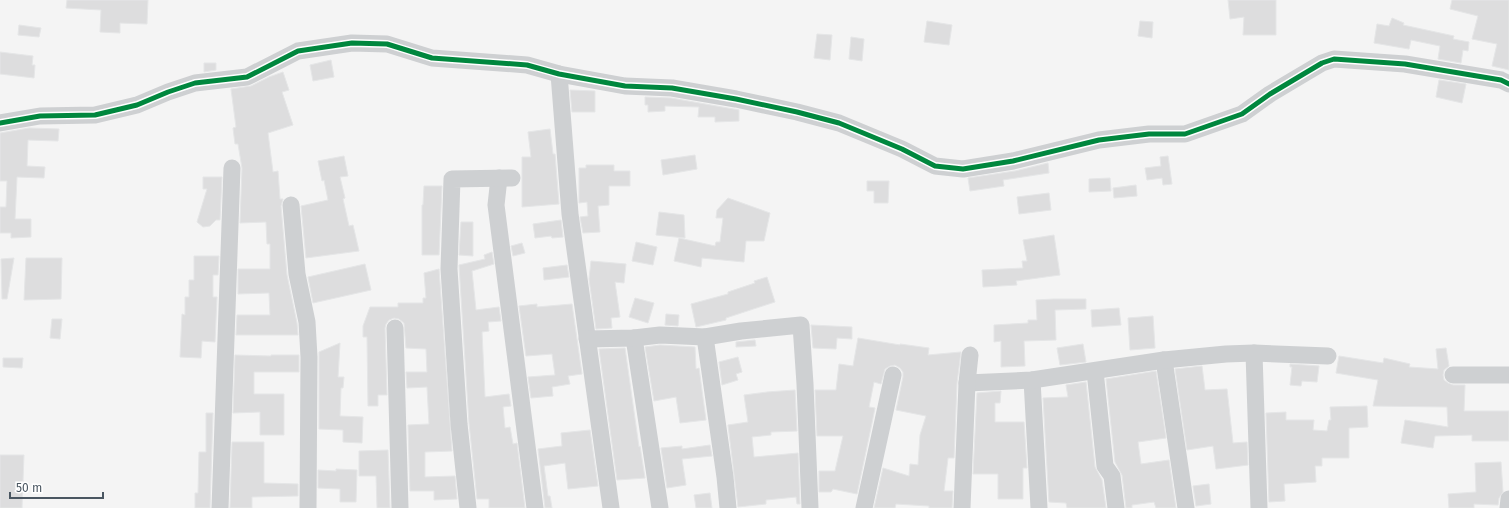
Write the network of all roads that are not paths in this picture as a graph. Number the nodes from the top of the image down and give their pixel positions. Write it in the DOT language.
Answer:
graph roads {
  1 [pos="559,74"];
  2 [pos="1509,84"];
  3 [pos="0,123"];
  4 [pos="232,168"];
  5 [pos="291,205"];
  6 [pos="395,328"];
  7 [pos="705,337"];
  8 [pos="634,338"];
  9 [pos="587,339"];
  10 [pos="1254,353"];
  11 [pos="970,355"];
  12 [pos="1328,356"];
  13 [pos="1164,360"];
  14 [pos="1095,371"];
  15 [pos="893,375"];
  16 [pos="1453,375"];
  17 [pos="1509,375"];
  18 [pos="1032,380"];
  19 [pos="967,383"];
  20 [pos="1509,499"];
  21 [pos="220,508"];
  22 [pos="308,508"];
  23 [pos="400,508"];
  24 [pos="468,508"];
  25 [pos="534,508"];
  26 [pos="611,508"];
  27 [pos="660,508"];
  28 [pos="728,508"];
  29 [pos="810,508"];
  30 [pos="864,508"];
  31 [pos="962,508"];
  32 [pos="1038,508"];
  33 [pos="1116,508"];
  34 [pos="1186,508"];
  35 [pos="1259,508"];
  36 [pos="1508,508"];
  1 -- 2 [label="street"];
  1 -- 3 [label="street"];
  1 -- 9 [label="street"];
  4 -- 21 [label="street"];
  5 -- 22 [label="street"];
  6 -- 23 [label="street"];
  7 -- 8 [label="street"];
  7 -- 28 [label="street"];
  7 -- 29 [label="street"];
  8 -- 9 [label="street"];
  8 -- 27 [label="street"];
  9 -- 26 [label="street"];
  10 -- 12 [label="street"];
  10 -- 13 [label="street"];
  10 -- 35 [label="street"];
  11 -- 19 [label="street"];
  13 -- 14 [label="street"];
  13 -- 34 [label="street"];
  14 -- 18 [label="street"];
  14 -- 33 [label="street"];
  15 -- 30 [label="street"];
  16 -- 17 [label="street"];
  18 -- 19 [label="street"];
  18 -- 32 [label="street"];
  19 -- 31 [label="street"];
  20 -- 36 [label="street"];
  24 -- 25 [label="street"];
}
